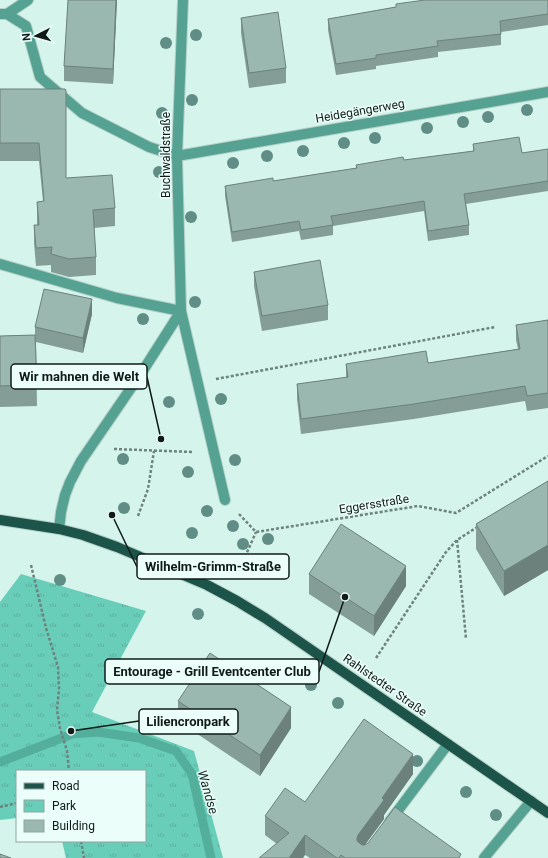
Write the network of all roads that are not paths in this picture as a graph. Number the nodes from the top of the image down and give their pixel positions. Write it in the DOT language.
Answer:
graph roads {
  1 [pos="28,0"];
  2 [pos="183,0"];
  3 [pos="3,14"];
  4 [pos="548,92"];
  5 [pos="177,156"];
  6 [pos="0,264"];
  7 [pos="181,311"];
  8 [pos="225,500"];
  9 [pos="0,523"];
  10 [pos="59,529"];
  11 [pos="448,744"];
  12 [pos="531,801"];
  13 [pos="548,813"];
  14 [pos="386,827"];
  15 [pos="484,858"];
  1 -- 3 [label="street"];
  2 -- 5 [label="street, Buchwaldstraße"];
  3 -- 5 [label="street"];
  4 -- 5 [label="street, Heidegängerweg"];
  5 -- 7 [label="street, Buchwaldstraße"];
  6 -- 7 [label="street"];
  7 -- 8 [label="street, Buchwaldstraße"];
  7 -- 10 [label="street"];
  9 -- 10 [label="main road, Rahlstedter Straße"];
  10 -- 11 [label="main road, Rahlstedter Straße"];
  11 -- 12 [label="main road, Rahlstedter Straße"];
  11 -- 14 [label="street"];
  12 -- 13 [label="main road, Rahlstedter Straße"];
  12 -- 15 [label="street"];
}
